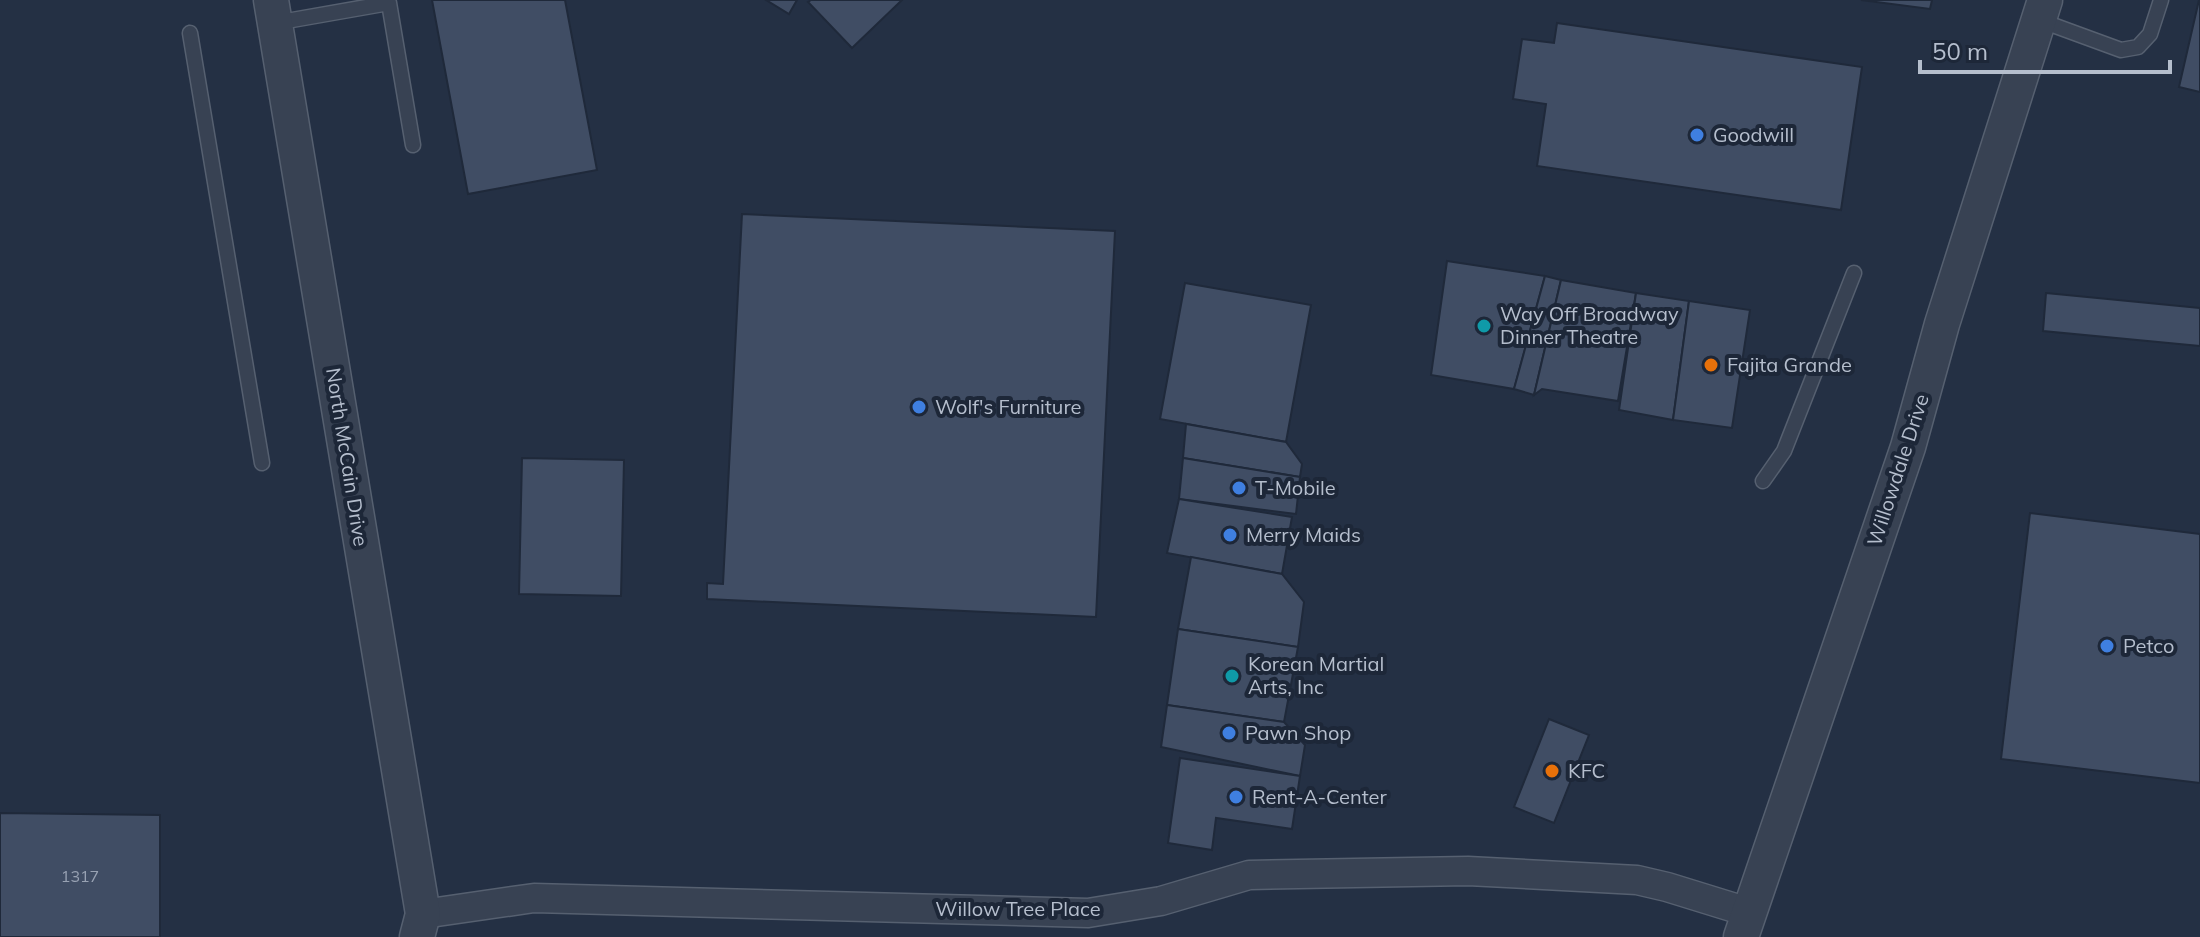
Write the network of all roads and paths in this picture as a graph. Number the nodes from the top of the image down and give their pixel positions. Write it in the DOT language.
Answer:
graph roads {
  1 [pos="2161,0"];
  2 [pos="388,2"];
  3 [pos="2042,10"];
  4 [pos="273,12"];
  5 [pos="190,33"];
  6 [pos="413,145"];
  7 [pos="1854,273"];
  8 [pos="262,463"];
  9 [pos="1763,481"];
  10 [pos="1744,925"];
  11 [pos="426,929"];
  1 -- 3 [label="lane"];
  2 -- 4 [label="lane"];
  2 -- 6 [label="lane"];
  3 -- 10 [label="street, Willowdale Drive"];
  4 -- 11 [label="street, North McCain Drive"];
  5 -- 8 [label="lane"];
  7 -- 9 [label="lane"];
  10 -- 11 [label="street, Willow Tree Place"];
}
